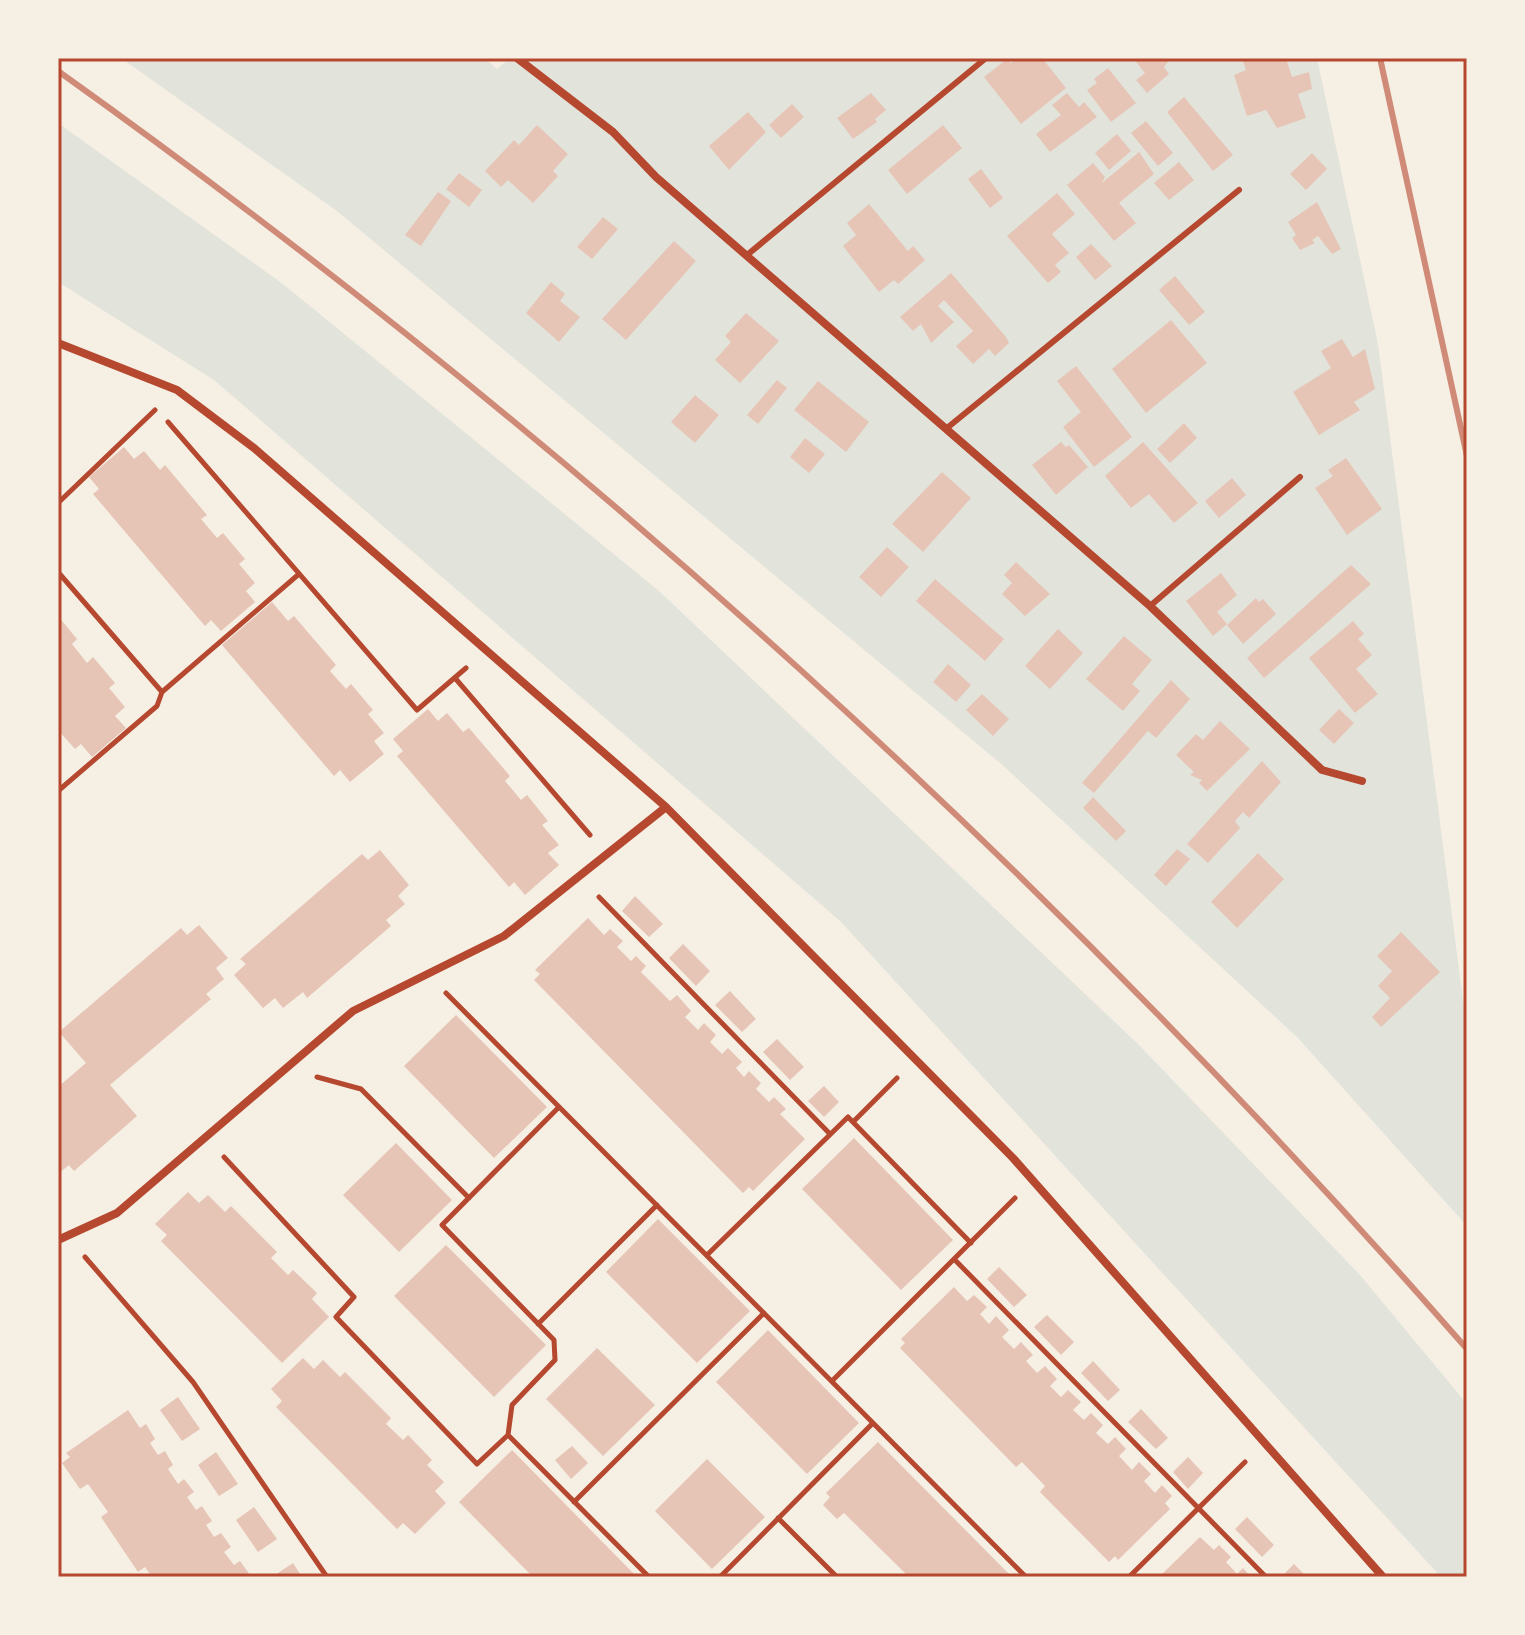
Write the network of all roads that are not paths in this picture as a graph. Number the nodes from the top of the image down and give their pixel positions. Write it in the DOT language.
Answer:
graph roads {
  1 [pos="517,58"];
  2 [pos="986,58"];
  3 [pos="1239,190"];
  4 [pos="747,255"];
  5 [pos="58,343"];
  6 [pos="947,428"];
  7 [pos="1300,477"];
  8 [pos="1150,606"];
  9 [pos="1362,781"];
  10 [pos="666,807"];
  11 [pos="62,1238"];
  12 [pos="1383,1577"];
  1 -- 4 [label="street"];
  2 -- 4 [label="lane"];
  3 -- 6 [label="lane"];
  4 -- 6 [label="street"];
  5 -- 10 [label="street"];
  6 -- 8 [label="street"];
  7 -- 8 [label="lane"];
  8 -- 9 [label="street"];
  10 -- 11 [label="street"];
  10 -- 12 [label="street"];
}
